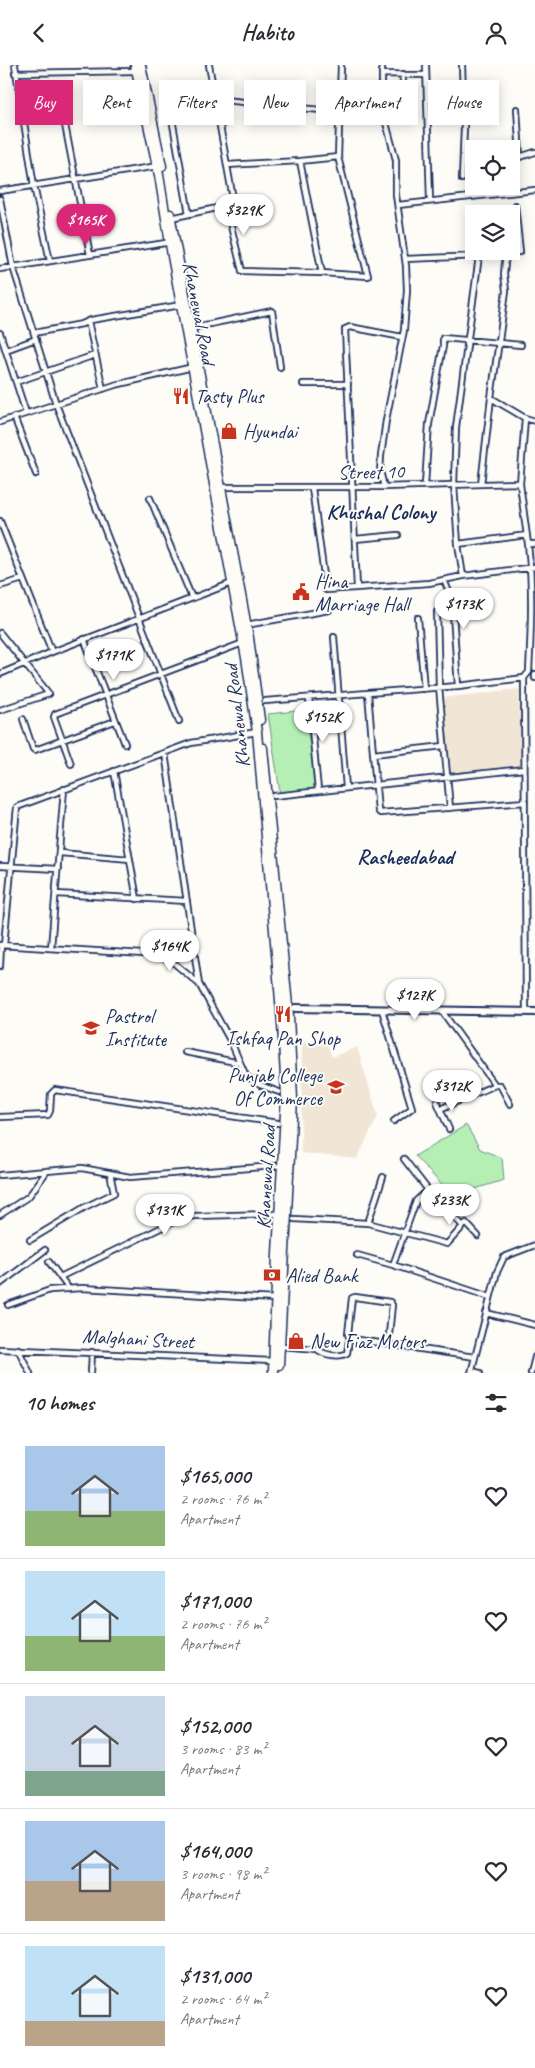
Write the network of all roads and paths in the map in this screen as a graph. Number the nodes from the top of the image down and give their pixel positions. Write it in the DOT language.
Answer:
graph roads {
  1 [pos="15,65"];
  2 [pos="209,65"];
  3 [pos="341,65"];
  4 [pos="382,65"];
  5 [pos="426,65"];
  6 [pos="462,65"];
  7 [pos="138,68"];
  8 [pos="15,73"];
  9 [pos="382,74"];
  10 [pos="403,74"];
  11 [pos="426,75"];
  12 [pos="212,80"];
  13 [pos="341,80"];
  14 [pos="403,80"];
  15 [pos="234,101"];
  16 [pos="517,109"];
  17 [pos="316,110"];
  18 [pos="64,125"];
  19 [pos="174,125"];
  20 [pos="220,125"];
  21 [pos="339,125"];
  22 [pos="519,140"];
  23 [pos="535,152"];
  24 [pos="338,157"];
  25 [pos="520,157"];
  26 [pos="300,161"];
  27 [pos="227,165"];
  28 [pos="159,166"];
  29 [pos="75,179"];
  30 [pos="462,179"];
  31 [pos="34,186"];
  32 [pos="535,190"];
  33 [pos="0,191"];
  34 [pos="0,199"];
  35 [pos="430,201"];
  36 [pos="398,205"];
  37 [pos="226,206"];
  38 [pos="189,214"];
  39 [pos="171,219"];
  40 [pos="173,241"];
  41 [pos="90,255"];
  42 [pos="465,257"];
  43 [pos="405,259"];
  44 [pos="478,260"];
  45 [pos="505,260"];
  46 [pos="50,261"];
  47 [pos="13,267"];
  48 [pos="0,269"];
  49 [pos="322,273"];
  50 [pos="181,305"];
  51 [pos="88,321"];
  52 [pos="191,328"];
  53 [pos="34,333"];
  54 [pos="0,335"];
  55 [pos="402,337"];
  56 [pos="36,339"];
  57 [pos="468,340"];
  58 [pos="499,344"];
  59 [pos="521,345"];
  60 [pos="6,350"];
  61 [pos="96,355"];
  62 [pos="195,366"];
  63 [pos="280,367"];
  64 [pos="46,371"];
  65 [pos="16,382"];
  66 [pos="348,383"];
  67 [pos="304,384"];
  68 [pos="103,389"];
  69 [pos="491,397"];
  70 [pos="56,404"];
  71 [pos="26,413"];
  72 [pos="14,417"];
  73 [pos="525,418"];
  74 [pos="0,421"];
  75 [pos="535,421"];
  76 [pos="36,474"];
  77 [pos="481,484"];
  78 [pos="520,484"];
  79 [pos="425,485"];
  80 [pos="454,485"];
  81 [pos="221,487"];
  82 [pos="312,487"];
  83 [pos="351,487"];
  84 [pos="384,487"];
  85 [pos="150,498"];
  86 [pos="0,521"];
  87 [pos="398,535"];
  88 [pos="527,535"];
  89 [pos="355,539"];
  90 [pos="528,543"];
  91 [pos="458,544"];
  92 [pos="535,544"];
  93 [pos="533,567"];
  94 [pos="463,576"];
  95 [pos="23,579"];
  96 [pos="444,580"];
  97 [pos="232,583"];
  98 [pos="0,587"];
  99 [pos="357,588"];
  100 [pos="192,598"];
  101 [pos="329,610"];
  102 [pos="437,612"];
  103 [pos="418,618"];
  104 [pos="139,619"];
  105 [pos="246,625"];
  106 [pos="533,625"];
  107 [pos="0,633"];
  108 [pos="334,637"];
  109 [pos="84,639"];
  110 [pos="243,643"];
  111 [pos="52,652"];
  112 [pos="26,663"];
  113 [pos="529,673"];
  114 [pos="0,674"];
  115 [pos="160,674"];
  116 [pos="535,674"];
  117 [pos="524,678"];
  118 [pos="535,679"];
  119 [pos="439,687"];
  120 [pos="458,687"];
  121 [pos="424,689"];
  122 [pos="368,693"];
  123 [pos="105,695"];
  124 [pos="339,695"];
  125 [pos="309,698"];
  126 [pos="265,701"];
  127 [pos="0,710"];
  128 [pos="23,719"];
  129 [pos="115,721"];
  130 [pos="179,721"];
  131 [pos="257,732"];
  132 [pos="63,740"];
  133 [pos="124,744"];
  134 [pos="444,746"];
  135 [pos="165,753"];
  136 [pos="373,754"];
  137 [pos="71,764"];
  138 [pos="524,769"];
  139 [pos="114,771"];
  140 [pos="447,777"];
  141 [pos="376,784"];
  142 [pos="346,788"];
  143 [pos="64,789"];
  144 [pos="318,791"];
  145 [pos="274,795"];
  146 [pos="525,802"];
  147 [pos="450,808"];
  148 [pos="60,853"];
  149 [pos="130,859"];
  150 [pos="0,866"];
  151 [pos="11,867"];
  152 [pos="58,869"];
  153 [pos="56,894"];
  154 [pos="137,899"];
  155 [pos="187,901"];
  156 [pos="192,936"];
  157 [pos="2,945"];
  158 [pos="51,948"];
  159 [pos="163,957"];
  160 [pos="0,966"];
  161 [pos="200,984"];
  162 [pos="295,1008"];
  163 [pos="382,1010"];
  164 [pos="441,1011"];
  165 [pos="526,1012"];
  166 [pos="535,1012"];
  167 [pos="186,1052"];
  168 [pos="240,1063"];
  169 [pos="442,1083"];
  170 [pos="495,1085"];
  171 [pos="279,1092"];
  172 [pos="437,1102"];
  173 [pos="452,1104"];
  174 [pos="510,1104"];
  175 [pos="440,1109"];
  176 [pos="0,1117"];
  177 [pos="394,1121"];
  178 [pos="278,1123"];
  179 [pos="449,1129"];
  180 [pos="404,1159"];
  181 [pos="276,1166"];
  182 [pos="47,1171"];
  183 [pos="110,1173"];
  184 [pos="0,1175"];
  185 [pos="383,1177"];
  186 [pos="428,1190"];
  187 [pos="274,1214"];
  188 [pos="0,1215"];
  189 [pos="294,1219"];
  190 [pos="368,1223"];
  191 [pos="463,1226"];
  192 [pos="405,1231"];
  193 [pos="478,1236"];
  194 [pos="30,1240"];
  195 [pos="535,1245"];
  196 [pos="45,1250"];
  197 [pos="356,1255"];
  198 [pos="49,1262"];
  199 [pos="393,1265"];
  200 [pos="60,1277"];
  201 [pos="0,1284"];
  202 [pos="69,1289"];
  203 [pos="490,1297"];
  204 [pos="276,1299"];
  205 [pos="8,1305"];
  206 [pos="486,1313"];
  207 [pos="535,1325"];
  208 [pos="350,1339"];
  209 [pos="388,1344"];
  210 [pos="280,1346"];
  211 [pos="0,1349"];
  212 [pos="18,1349"];
  213 [pos="92,1352"];
  214 [pos="476,1357"];
  215 [pos="535,1357"];
  216 [pos="274,1361"];
  217 [pos="471,1372"];
  218 [pos="30,1373"];
  219 [pos="91,1373"];
  220 [pos="273,1373"];
  221 [pos="278,1373"];
  222 [pos="480,1373"];
  223 [pos="531,1373"];
  1 -- 8 [label="street"];
  2 -- 12 [label="street"];
  3 -- 13 [label="street"];
  4 -- 9 [label="street"];
  5 -- 11 [label="street"];
  6 -- 30 [label="street"];
  7 -- 8 [label="street"];
  7 -- 28 [label="main road, Khanewal Road"];
  8 -- 31 [label="street"];
  9 -- 10 [label="street"];
  9 -- 36 [label="street"];
  10 -- 11 [label="street"];
  10 -- 14 [label="street"];
  11 -- 35 [label="street"];
  15 -- 17 [label="street"];
  16 -- 22 [label="street"];
  18 -- 29 [label="street"];
  19 -- 38 [label="street"];
  20 -- 27 [label="street"];
  21 -- 24 [label="street"];
  23 -- 25 [label="street"];
  24 -- 26 [label="street"];
  24 -- 49 [label="street"];
  26 -- 27 [label="street"];
  26 -- 49 [label="street"];
  27 -- 37 [label="street"];
  28 -- 29 [label="street"];
  28 -- 39 [label="main road, Khanewal Road"];
  28 -- 40 [label="main road, Khanewal Road"];
  29 -- 31 [label="street"];
  29 -- 41 [label="street"];
  31 -- 33 [label="street"];
  31 -- 46 [label="street"];
  32 -- 35 [label="street"];
  34 -- 47 [label="street"];
  35 -- 36 [label="street"];
  36 -- 43 [label="street"];
  37 -- 38 [label="street"];
  37 -- 49 [label="street"];
  38 -- 39 [label="street"];
  39 -- 40 [label="main road, Khanewal Road"];
  40 -- 41 [label="street"];
  40 -- 50 [label="main road, Khanewal Road"];
  40 -- 52 [label="main road, Khanewal Road"];
  41 -- 46 [label="street"];
  42 -- 43 [label="street"];
  43 -- 55 [label="street"];
  44 -- 57 [label="street"];
  45 -- 58 [label="street"];
  46 -- 47 [label="street"];
  47 -- 48 [label="street"];
  47 -- 53 [label="street"];
  50 -- 51 [label="street"];
  50 -- 62 [label="main road, Khanewal Road"];
  51 -- 53 [label="street"];
  51 -- 61 [label="street"];
  52 -- 62 [label="main road, Khanewal Road"];
  52 -- 63 [label="street"];
  53 -- 56 [label="street"];
  54 -- 60 [label="street"];
  55 -- 66 [label="street"];
  55 -- 84 [label="street"];
  56 -- 60 [label="street"];
  56 -- 64 [label="street"];
  57 -- 58 [label="street"];
  57 -- 79 [label="street"];
  57 -- 80 [label="street"];
  58 -- 59 [label="street"];
  58 -- 69 [label="street"];
  60 -- 65 [label="street"];
  61 -- 64 [label="street"];
  61 -- 68 [label="street"];
  62 -- 68 [label="street"];
  62 -- 81 [label="main road, Khanewal Road"];
  62 -- 97 [label="main road, Khanewal Road"];
  64 -- 65 [label="street"];
  64 -- 70 [label="street"];
  65 -- 71 [label="street"];
  66 -- 67 [label="street"];
  66 -- 83 [label="street"];
  68 -- 70 [label="street"];
  69 -- 73 [label="street"];
  69 -- 77 [label="street"];
  70 -- 71 [label="street"];
  70 -- 104 [label="street"];
  71 -- 72 [label="street"];
  72 -- 74 [label="street"];
  72 -- 76 [label="street"];
  73 -- 75 [label="street"];
  73 -- 78 [label="street"];
  77 -- 78 [label="street, Street 10"];
  77 -- 80 [label="street, Street 10"];
  78 -- 88 [label="street"];
  79 -- 80 [label="street, Street 10"];
  79 -- 84 [label="street, Street 10"];
  80 -- 91 [label="street"];
  81 -- 82 [label="street, Street 10"];
  81 -- 105 [label="main road, Khanewal Road"];
  82 -- 83 [label="street, Street 10"];
  82 -- 99 [label="street"];
  83 -- 84 [label="street, Street 10"];
  83 -- 89 [label="street"];
  85 -- 100 [label="street"];
  86 -- 95 [label="street"];
  87 -- 89 [label="street"];
  88 -- 90 [label="street"];
  88 -- 91 [label="street"];
  89 -- 99 [label="street"];
  90 -- 92 [label="street"];
  90 -- 93 [label="street"];
  91 -- 94 [label="street"];
  93 -- 94 [label="street"];
  93 -- 106 [label="street"];
  94 -- 96 [label="street"];
  95 -- 98 [label="street"];
  95 -- 111 [label="street"];
  96 -- 99 [label="street"];
  96 -- 120 [label="street"];
  97 -- 100 [label="street"];
  97 -- 110 [label="main road, Khanewal Road"];
  100 -- 104 [label="street"];
  101 -- 105 [label="street"];
  102 -- 119 [label="street"];
  103 -- 121 [label="street"];
  104 -- 109 [label="street"];
  104 -- 115 [label="street"];
  105 -- 210 [label="main road, Khanewal Road"];
  106 -- 113 [label="street"];
  107 -- 112 [label="street"];
  108 -- 124 [label="street"];
  109 -- 111 [label="street"];
  109 -- 123 [label="street"];
  110 -- 115 [label="street"];
  110 -- 131 [label="main road, Khanewal Road"];
  111 -- 112 [label="street"];
  112 -- 114 [label="street"];
  112 -- 127 [label="street"];
  113 -- 116 [label="street"];
  113 -- 117 [label="street"];
  115 -- 123 [label="street"];
  115 -- 130 [label="street"];
  116 -- 118 [label="street"];
  117 -- 120 [label="street"];
  117 -- 138 [label="street"];
  119 -- 120 [label="street"];
  119 -- 121 [label="street"];
  119 -- 134 [label="street"];
  121 -- 122 [label="street"];
  122 -- 124 [label="street"];
  122 -- 136 [label="street"];
  123 -- 129 [label="street"];
  123 -- 132 [label="street"];
  124 -- 125 [label="street"];
  124 -- 142 [label="street"];
  125 -- 126 [label="street"];
  125 -- 144 [label="street"];
  128 -- 132 [label="street"];
  129 -- 132 [label="street"];
  129 -- 133 [label="street"];
  131 -- 135 [label="street"];
  131 -- 204 [label="main road, Khanewal Road"];
  132 -- 137 [label="street"];
  134 -- 136 [label="street"];
  134 -- 140 [label="street"];
  135 -- 139 [label="street"];
  135 -- 155 [label="street"];
  136 -- 141 [label="street"];
  138 -- 140 [label="street"];
  138 -- 146 [label="street"];
  139 -- 143 [label="street"];
  139 -- 149 [label="street"];
  140 -- 141 [label="street"];
  140 -- 147 [label="street"];
  141 -- 142 [label="street"];
  141 -- 147 [label="street"];
  142 -- 144 [label="street"];
  143 -- 148 [label="street"];
  143 -- 151 [label="street"];
  144 -- 145 [label="street"];
  146 -- 147 [label="street"];
  146 -- 165 [label="street"];
  148 -- 149 [label="street"];
  148 -- 152 [label="street"];
  149 -- 154 [label="street"];
  150 -- 151 [label="street"];
  151 -- 152 [label="street"];
  151 -- 157 [label="street"];
  152 -- 153 [label="street"];
  153 -- 154 [label="street"];
  153 -- 158 [label="street"];
  154 -- 155 [label="street"];
  155 -- 156 [label="street"];
  156 -- 159 [label="street"];
  156 -- 161 [label="street"];
  157 -- 158 [label="street"];
  157 -- 160 [label="street"];
  158 -- 159 [label="street"];
  159 -- 161 [label="street"];
  161 -- 168 [label="street"];
  162 -- 163 [label="main road"];
  163 -- 164 [label="main road"];
  163 -- 177 [label="street"];
  164 -- 165 [label="main road"];
  164 -- 170 [label="street"];
  165 -- 166 [label="main road"];
  167 -- 168 [label="street"];
  168 -- 171 [label="street"];
  169 -- 173 [label="street"];
  170 -- 173 [label="street"];
  170 -- 174 [label="street"];
  172 -- 175 [label="street"];
  173 -- 175 [label="street"];
  175 -- 179 [label="street"];
  176 -- 178 [label="street"];
  180 -- 186 [label="street"];
  181 -- 183 [label="street"];
  182 -- 183 [label="street"];
  182 -- 184 [label="street"];
  182 -- 188 [label="street"];
  183 -- 194 [label="street"];
  185 -- 190 [label="street"];
  186 -- 191 [label="street"];
  186 -- 192 [label="street"];
  187 -- 200 [label="street"];
  189 -- 190 [label="street"];
  190 -- 192 [label="street"];
  191 -- 192 [label="street"];
  191 -- 193 [label="street"];
  192 -- 199 [label="street"];
  195 -- 203 [label="street"];
  196 -- 201 [label="street"];
  197 -- 199 [label="street"];
  198 -- 200 [label="street"];
  199 -- 203 [label="street"];
  200 -- 202 [label="street"];
  202 -- 204 [label="street"];
  202 -- 205 [label="street"];
  203 -- 206 [label="street"];
  204 -- 216 [label="main road, Khanewal Road"];
  206 -- 207 [label="street"];
  206 -- 214 [label="street"];
  208 -- 209 [label="street"];
  208 -- 209 [label="street"];
  208 -- 210 [label="street"];
  209 -- 214 [label="street"];
  210 -- 221 [label="main road, Khanewal Road"];
  211 -- 212 [label="street, Malghani Street"];
  212 -- 213 [label="street, Malghani Street"];
  212 -- 218 [label="street"];
  213 -- 216 [label="street, Malghani Street"];
  213 -- 219 [label="street"];
  214 -- 217 [label="street"];
  215 -- 223 [label="street"];
  216 -- 220 [label="main road, Khanewal Road"];
  217 -- 222 [label="street"];
}
